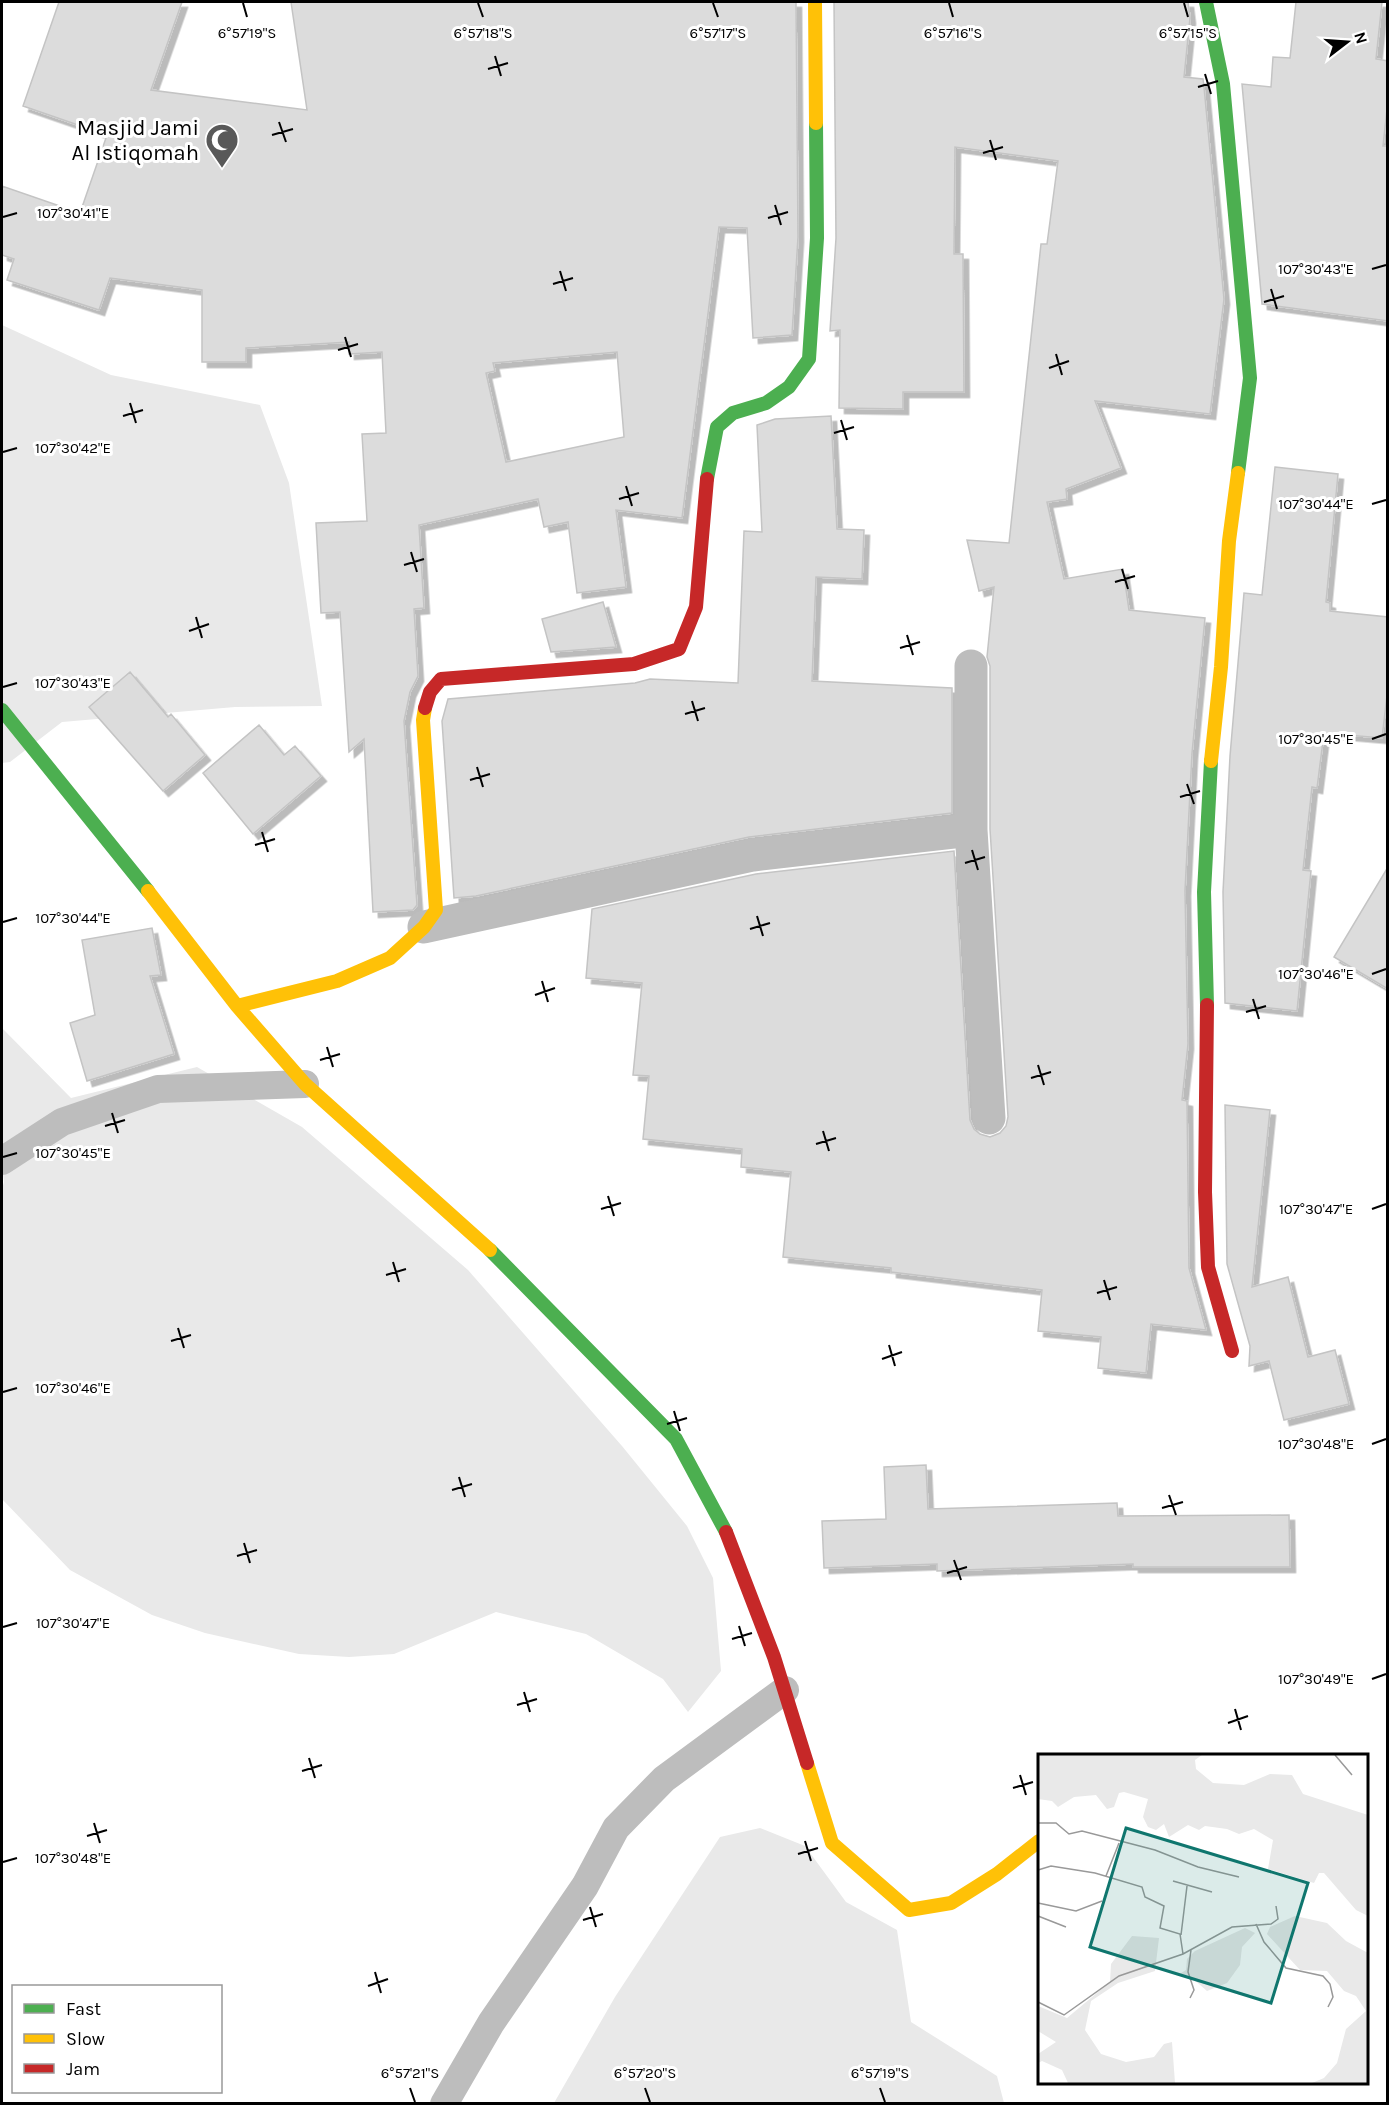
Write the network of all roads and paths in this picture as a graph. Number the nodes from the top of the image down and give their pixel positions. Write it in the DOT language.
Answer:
graph roads {
  1 [pos="815,2"];
  2 [pos="1206,2"];
  3 [pos="971,666"];
  4 [pos="2,710"];
  5 [pos="972,830"];
  6 [pos="424,927"];
  7 [pos="237,1006"];
  8 [pos="305,1084"];
  9 [pos="988,1118"];
  10 [pos="2,1161"];
  11 [pos="1232,1351"];
  12 [pos="785,1690"];
  13 [pos="1038,1842"];
  14 [pos="444,2103"];
  1 -- 6 [label="street"];
  2 -- 11 [label="street"];
  3 -- 5 [label="street"];
  4 -- 7 [label="street"];
  5 -- 6 [label="street"];
  5 -- 9 [label="street"];
  6 -- 7 [label="street"];
  7 -- 8 [label="street"];
  8 -- 10 [label="lane"];
  8 -- 12 [label="street"];
  12 -- 13 [label="street"];
  12 -- 14 [label="lane"];
}
